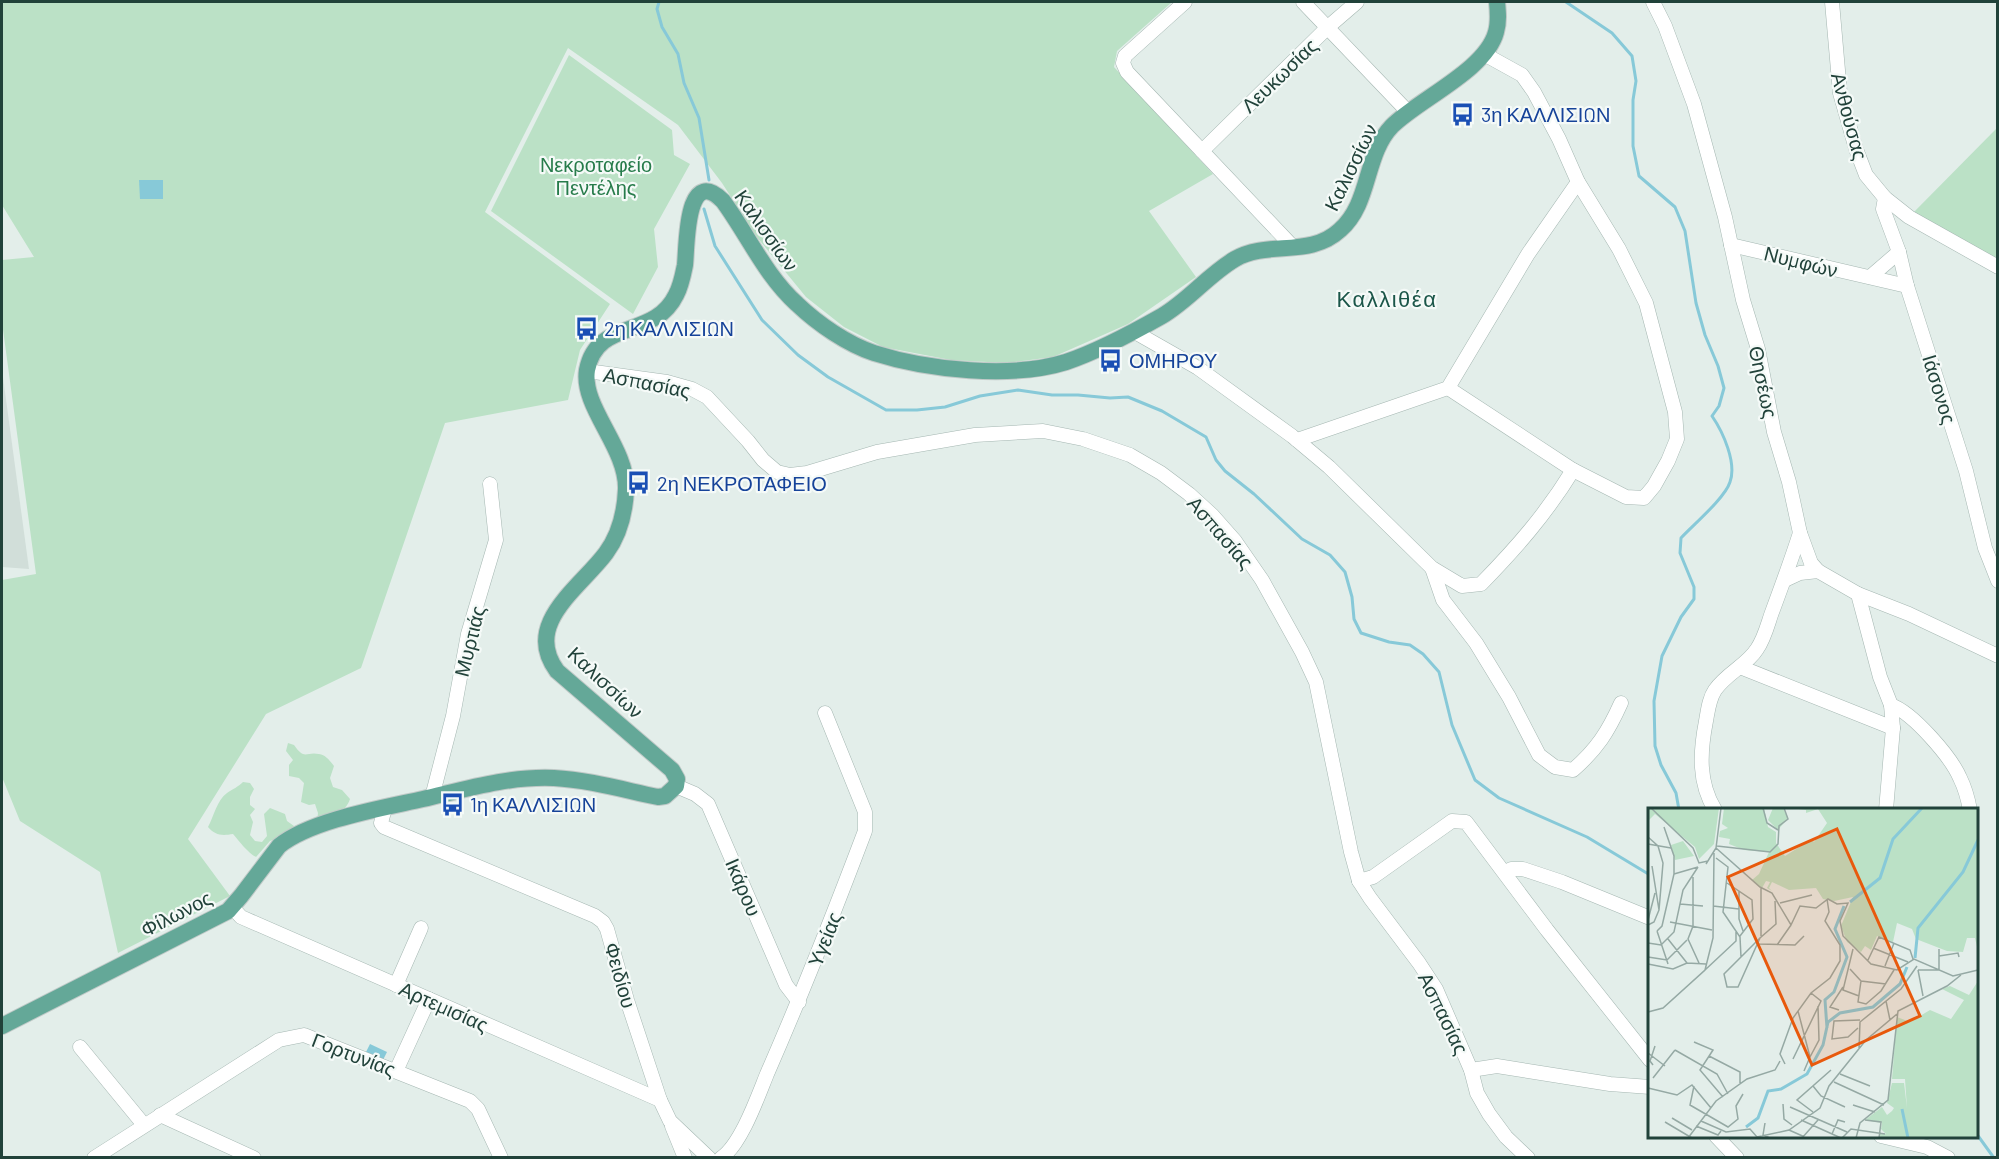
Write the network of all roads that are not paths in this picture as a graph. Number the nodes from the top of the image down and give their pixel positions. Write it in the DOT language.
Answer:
graph roads {
  1 [pos="1185,2"];
  2 [pos="1303,2"];
  3 [pos="1357,2"];
  4 [pos="1497,2"];
  5 [pos="1653,2"];
  6 [pos="1832,2"];
  7 [pos="1328,27"];
  8 [pos="1484,54"];
  9 [pos="1409,112"];
  10 [pos="1202,151"];
  11 [pos="1578,182"];
  12 [pos="1885,198"];
  13 [pos="1731,245"];
  14 [pos="1294,248"];
  15 [pos="1899,252"];
  16 [pos="1998,267"];
  17 [pos="1870,277"];
  18 [pos="1907,286"];
  19 [pos="1133,331"];
  20 [pos="587,371"];
  21 [pos="1448,388"];
  22 [pos="1297,440"];
  23 [pos="1573,470"];
  24 [pos="490,484"];
  25 [pos="1800,533"];
  26 [pos="1432,568"];
  27 [pos="1818,571"];
  28 [pos="1785,580"];
  29 [pos="1998,581"];
  30 [pos="1858,594"];
  31 [pos="1998,656"];
  32 [pos="1740,667"];
  33 [pos="1621,703"];
  34 [pos="1891,705"];
  35 [pos="825,713"];
  36 [pos="1893,728"];
  37 [pos="676,786"];
  38 [pos="432,797"];
  39 [pos="385,808"];
  40 [pos="1714,808"];
  41 [pos="1886,808"];
  42 [pos="1970,808"];
  43 [pos="1506,873"];
  44 [pos="1359,881"];
  45 [pos="232,907"];
  46 [pos="1648,917"];
  47 [pos="421,928"];
  48 [pos="396,985"];
  49 [pos="429,999"];
  50 [pos="799,1002"];
  51 [pos="2,1026"];
  52 [pos="80,1047"];
  53 [pos="1648,1058"];
  54 [pos="396,1071"];
  55 [pos="1471,1071"];
  56 [pos="1648,1088"];
  57 [pos="660,1100"];
  58 [pos="160,1115"];
  59 [pos="670,1121"];
  60 [pos="144,1125"];
  61 [pos="1717,1138"];
  62 [pos="1890,1138"];
  63 [pos="1928,1142"];
  64 [pos="94,1158"];
  65 [pos="254,1158"];
  66 [pos="501,1158"];
  67 [pos="685,1158"];
  68 [pos="709,1158"];
  69 [pos="722,1158"];
  70 [pos="1528,1158"];
  71 [pos="1737,1158"];
  72 [pos="1948,1158"];
  1 -- 10 [label="street"];
  2 -- 7 [label="street"];
  3 -- 7 [label="street, Λευκωσίας"];
  4 -- 8 [label="main road, Καλισσίων"];
  5 -- 13 [label="street, Θησέως"];
  6 -- 12 [label="street, Ανθούσας"];
  7 -- 9 [label="street"];
  7 -- 10 [label="street, Λευκωσίας"];
  8 -- 9 [label="main road, Καλισσίων"];
  8 -- 11 [label="street"];
  9 -- 14 [label="main road, Καλισσίων"];
  10 -- 14 [label="street"];
  11 -- 21 [label="street"];
  11 -- 23 [label="street"];
  12 -- 15 [label="street, Ιάσονος"];
  12 -- 16 [label="street, Ανθούσας"];
  13 -- 17 [label="street, Νυμφών"];
  13 -- 25 [label="street, Θησέως"];
  14 -- 19 [label="main road, Καλισσίων"];
  15 -- 17 [label="street"];
  15 -- 18 [label="street, Ιάσονος"];
  17 -- 18 [label="street, Νυμφών"];
  18 -- 29 [label="street, Ιάσονος"];
  19 -- 20 [label="main road, Καλισσίων"];
  19 -- 22 [label="street"];
  20 -- 37 [label="main road, Καλισσίων"];
  20 -- 44 [label="street, Ασπασίας"];
  21 -- 22 [label="street"];
  21 -- 23 [label="street"];
  22 -- 26 [label="street"];
  23 -- 26 [label="street"];
  24 -- 38 [label="street, Μυρτιάς"];
  25 -- 27 [label="street, Θησέως"];
  25 -- 28 [label="street"];
  26 -- 33 [label="street"];
  27 -- 28 [label="street"];
  27 -- 30 [label="street"];
  28 -- 32 [label="street"];
  30 -- 31 [label="street"];
  30 -- 34 [label="street"];
  32 -- 36 [label="street"];
  32 -- 40 [label="street"];
  34 -- 36 [label="street"];
  34 -- 42 [label="street"];
  35 -- 50 [label="street, Υγείας"];
  36 -- 41 [label="street"];
  37 -- 38 [label="main road"];
  37 -- 50 [label="street, Ικάρου"];
  38 -- 39 [label="main road"];
  39 -- 45 [label="main road, Φίλωνος"];
  39 -- 57 [label="street, Φειδίου"];
  43 -- 44 [label="street"];
  43 -- 46 [label="street"];
  43 -- 53 [label="street"];
  44 -- 55 [label="street, Ασπασίας"];
  45 -- 48 [label="street, Αρτεμισίας"];
  45 -- 51 [label="main road, Φίλωνος"];
  47 -- 48 [label="street"];
  48 -- 49 [label="street, Αρτεμισίας"];
  49 -- 54 [label="street"];
  49 -- 57 [label="street, Αρτεμισίας"];
  50 -- 69 [label="street, Υγείας"];
  52 -- 60 [label="street"];
  54 -- 58 [label="street, Γορτυνίας"];
  54 -- 66 [label="street, Γορτυνίας"];
  55 -- 56 [label="street"];
  55 -- 70 [label="street, Ασπασίας"];
  57 -- 59 [label="street, Φειδίου"];
  58 -- 60 [label="street, Γορτυνίας"];
  58 -- 65 [label="street"];
  59 -- 67 [label="street"];
  59 -- 68 [label="street, Φειδίου"];
  60 -- 64 [label="street, Γορτυνίας"];
  61 -- 71 [label="street"];
  62 -- 63 [label="street"];
  63 -- 72 [label="street"];
}
